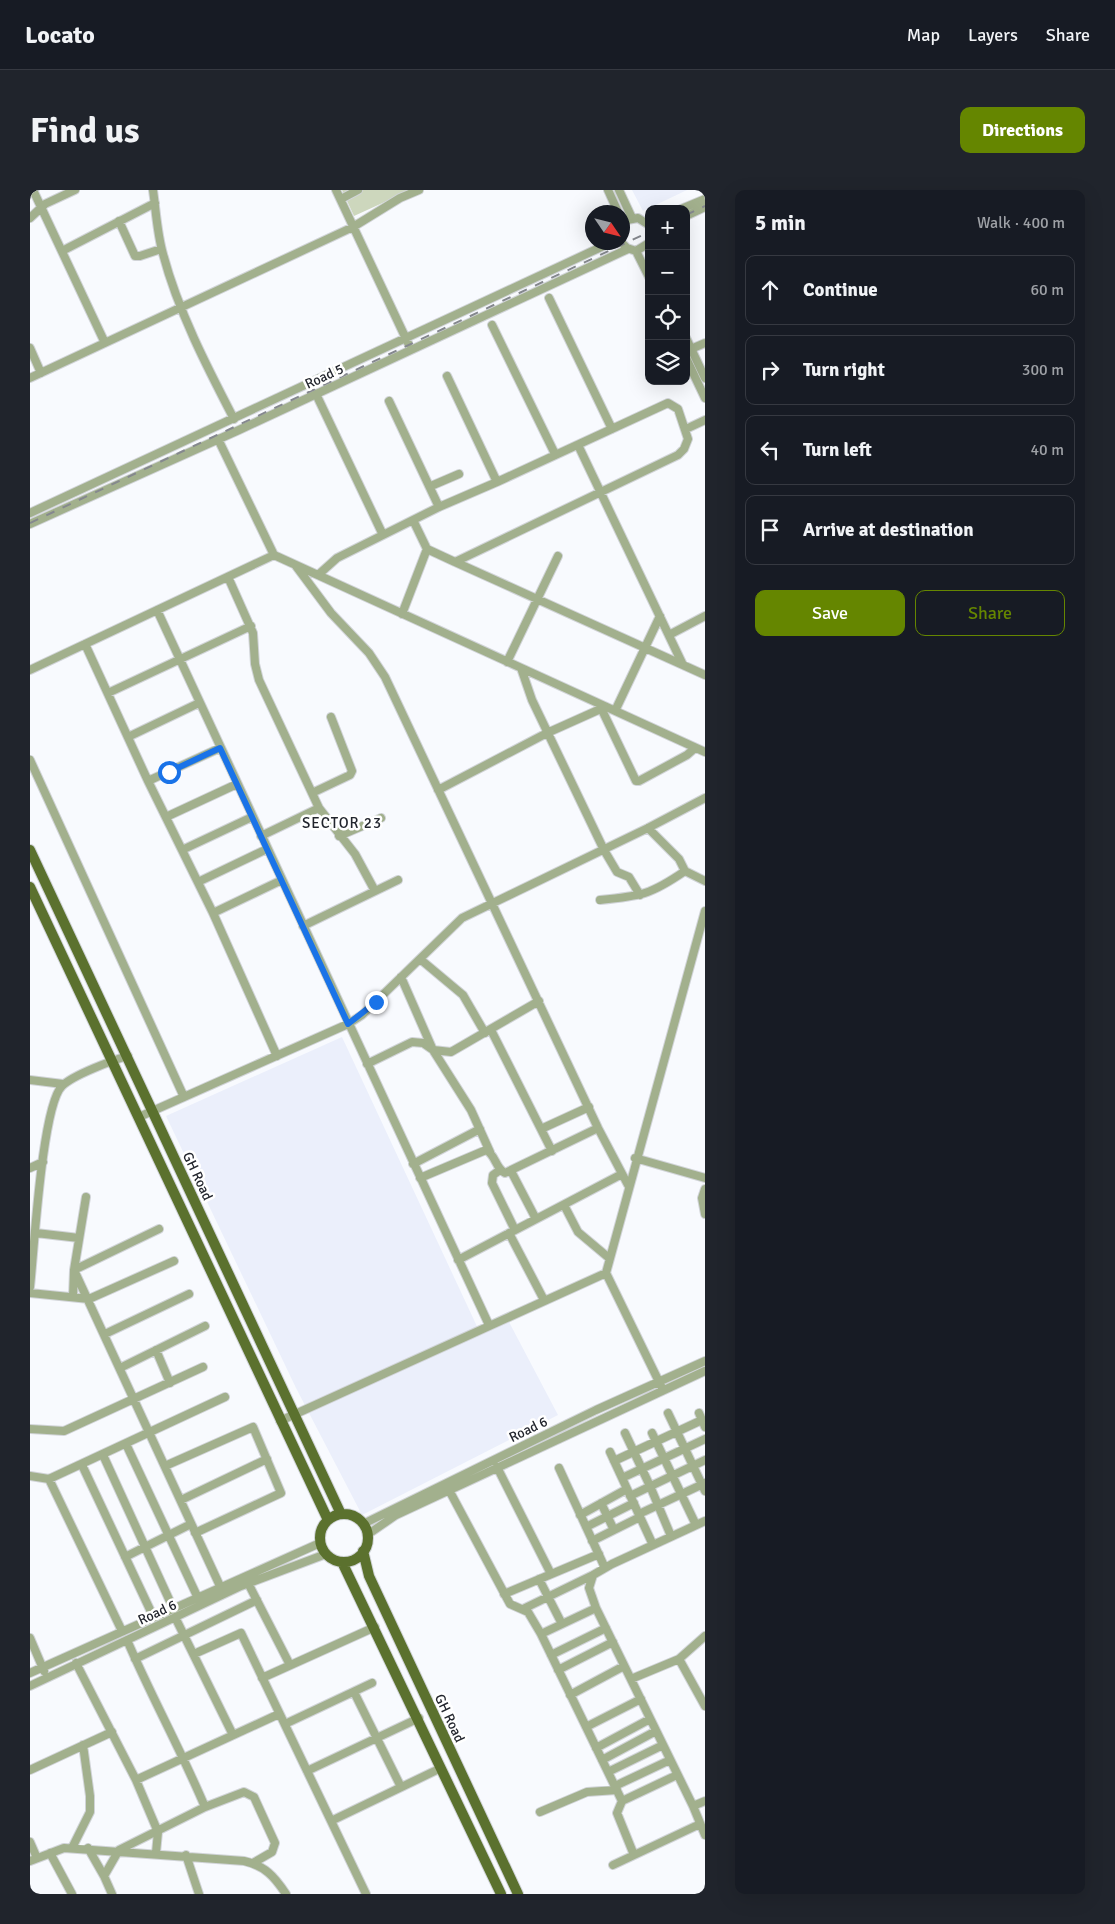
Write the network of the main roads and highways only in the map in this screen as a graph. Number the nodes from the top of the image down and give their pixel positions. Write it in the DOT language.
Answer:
graph roads {
  1 [pos="30,850"];
  2 [pos="30,887"];
  3 [pos="341,1514"];
  4 [pos="328,1520"];
  5 [pos="364,1551"];
  6 [pos="342,1562"];
  7 [pos="501,1894"];
  8 [pos="518,1894"];
  1 -- 3 [label="main road, GH Road"];
  2 -- 4 [label="main road, GH Road"];
  3 -- 4 [label="main road"];
  3 -- 5 [label="main road"];
  4 -- 6 [label="main road"];
  5 -- 6 [label="main road"];
  5 -- 8 [label="main road, GH Road"];
  6 -- 7 [label="main road, GH Road"];
}
